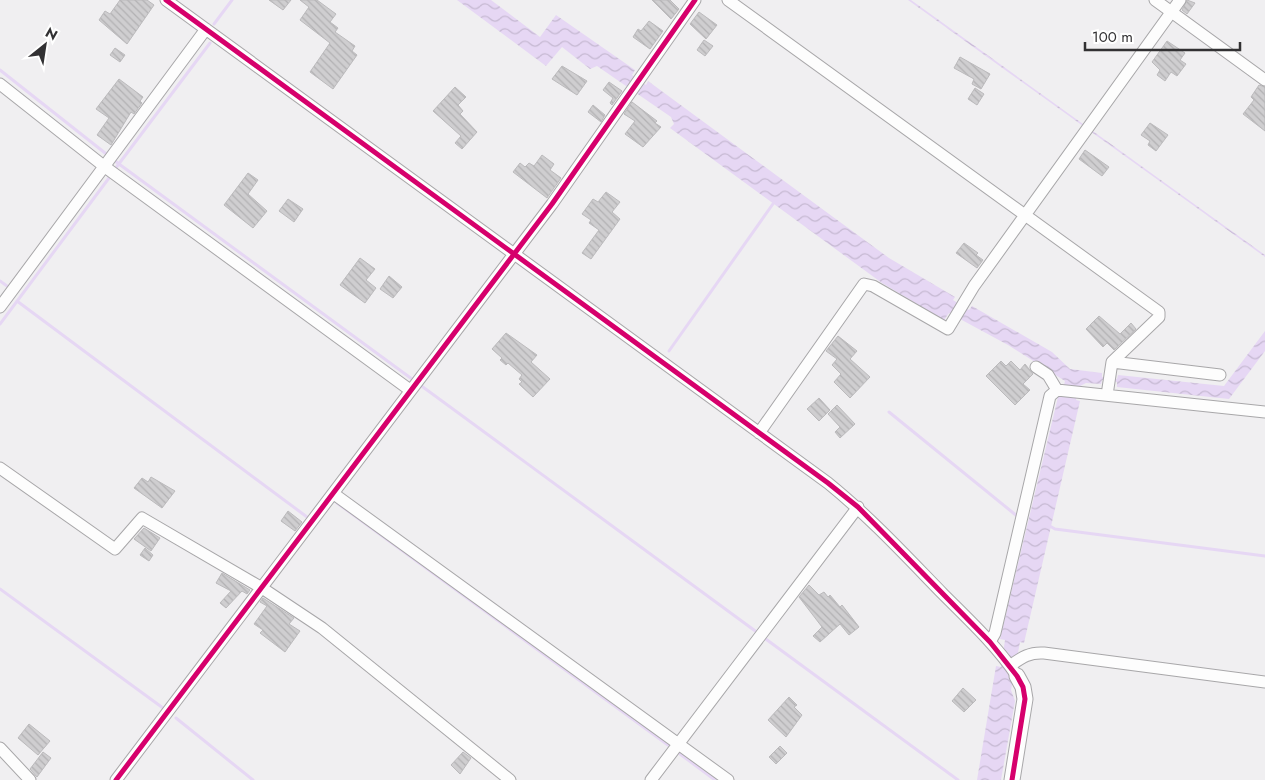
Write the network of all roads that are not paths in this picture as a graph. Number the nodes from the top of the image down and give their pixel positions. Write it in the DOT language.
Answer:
graph roads {
  1 [pos="166,0"];
  2 [pos="695,0"];
  3 [pos="728,0"];
  4 [pos="1155,0"];
  5 [pos="1180,0"];
  6 [pos="1171,12"];
  7 [pos="206,28"];
  8 [pos="1265,80"];
  9 [pos="0,84"];
  10 [pos="109,161"];
  11 [pos="1024,216"];
  12 [pos="514,254"];
  13 [pos="0,308"];
  14 [pos="1036,367"];
  15 [pos="1111,368"];
  16 [pos="1220,375"];
  17 [pos="414,385"];
  18 [pos="1059,390"];
  19 [pos="1108,390"];
  20 [pos="1265,412"];
  21 [pos="759,433"];
  22 [pos="0,468"];
  23 [pos="334,494"];
  24 [pos="858,507"];
  25 [pos="262,588"];
  26 [pos="990,642"];
  27 [pos="1014,671"];
  28 [pos="1265,682"];
  29 [pos="678,744"];
  30 [pos="0,748"];
  31 [pos="30,780"];
  32 [pos="116,780"];
  33 [pos="510,780"];
  34 [pos="651,780"];
  35 [pos="728,780"];
  36 [pos="1012,780"];
  1 -- 7 [label="street"];
  2 -- 12 [label="street"];
  3 -- 11 [label="street"];
  4 -- 6 [label="street"];
  5 -- 6 [label="street"];
  6 -- 8 [label="street"];
  6 -- 11 [label="street"];
  7 -- 10 [label="street"];
  7 -- 12 [label="street"];
  9 -- 10 [label="street"];
  10 -- 13 [label="street"];
  10 -- 17 [label="street"];
  11 -- 15 [label="street"];
  11 -- 21 [label="street"];
  12 -- 17 [label="street"];
  12 -- 21 [label="street"];
  14 -- 18 [label="street"];
  15 -- 16 [label="street"];
  15 -- 19 [label="street"];
  17 -- 23 [label="street"];
  18 -- 19 [label="street"];
  18 -- 26 [label="street"];
  19 -- 20 [label="street"];
  21 -- 24 [label="street"];
  22 -- 25 [label="street"];
  23 -- 25 [label="street"];
  23 -- 29 [label="street"];
  24 -- 26 [label="street"];
  24 -- 29 [label="street"];
  25 -- 32 [label="street"];
  25 -- 33 [label="street"];
  26 -- 27 [label="street"];
  27 -- 28 [label="street"];
  27 -- 36 [label="street"];
  29 -- 34 [label="street"];
  29 -- 35 [label="street"];
  30 -- 31 [label="street"];
}
